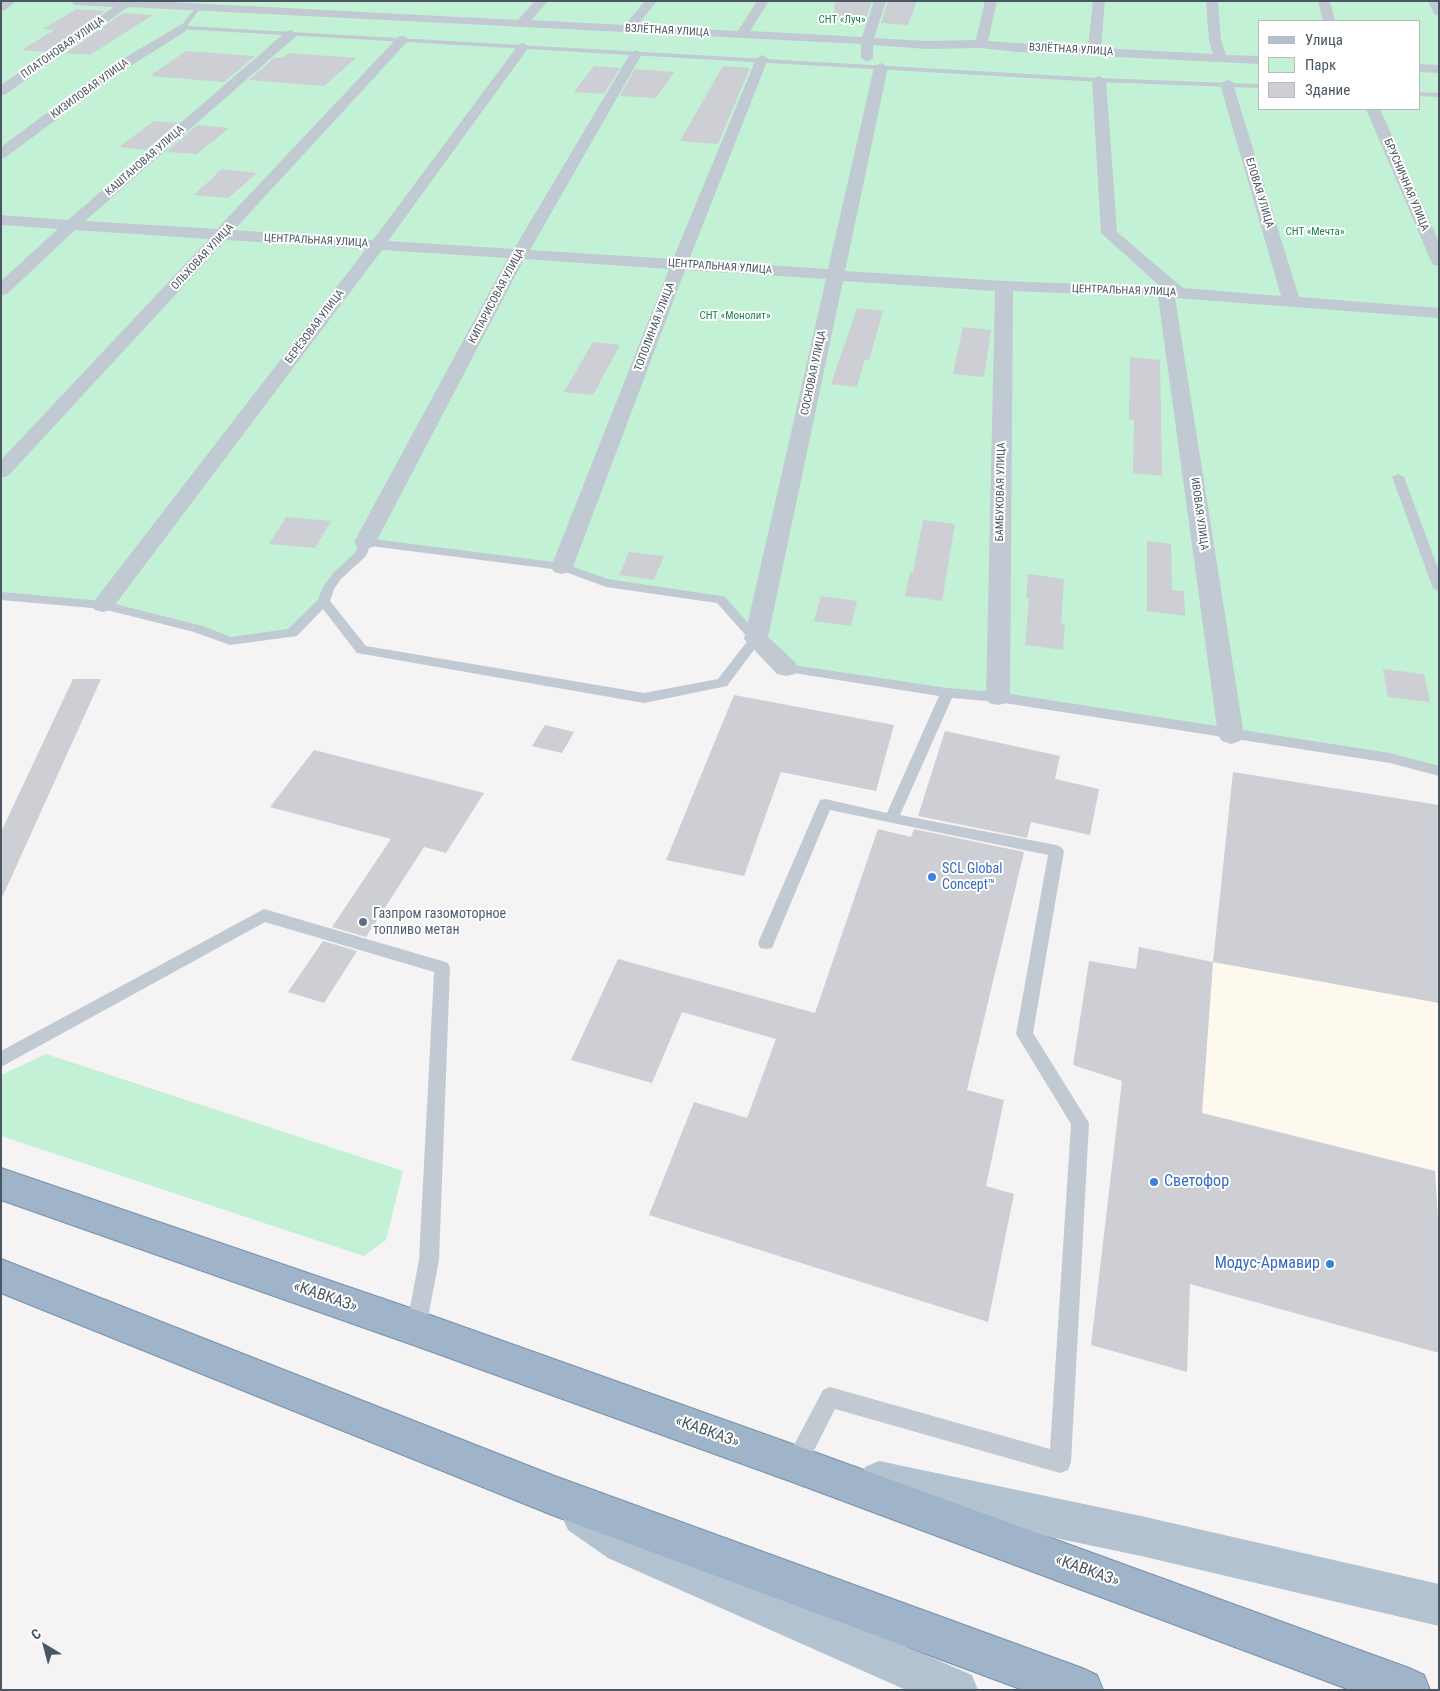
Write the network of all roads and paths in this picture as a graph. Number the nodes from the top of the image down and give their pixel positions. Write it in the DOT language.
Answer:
graph roads {
  1 [pos="10,1"];
  2 [pos="75,1"];
  3 [pos="314,1"];
  4 [pos="542,1"];
  5 [pos="651,1"];
  6 [pos="763,1"];
  7 [pos="880,1"];
  8 [pos="991,1"];
  9 [pos="1099,1"];
  10 [pos="1212,1"];
  11 [pos="1324,1"];
  12 [pos="1434,1"];
  13 [pos="132,3"];
  14 [pos="202,4"];
  15 [pos="416,6"];
  16 [pos="1,7"];
  17 [pos="296,12"];
  18 [pos="1439,12"];
  19 [pos="404,18"];
  20 [pos="1329,20"];
  21 [pos="522,23"];
  22 [pos="182,28"];
  23 [pos="628,29"];
  24 [pos="291,34"];
  25 [pos="742,34"];
  26 [pos="402,40"];
  27 [pos="867,41"];
  28 [pos="980,44"];
  29 [pos="523,47"];
  30 [pos="1094,51"];
  31 [pos="636,54"];
  32 [pos="1221,58"];
  33 [pos="762,59"];
  34 [pos="1258,60"];
  35 [pos="874,66"];
  36 [pos="1420,68"];
  37 [pos="1439,69"];
  38 [pos="1099,80"];
  39 [pos="1227,84"];
  40 [pos="1258,86"];
  41 [pos="1,91"];
  42 [pos="1420,94"];
  43 [pos="1439,95"];
  44 [pos="1373,110"];
  45 [pos="1,154"];
  46 [pos="1,220"];
  47 [pos="71,225"];
  48 [pos="223,236"];
  49 [pos="377,245"];
  50 [pos="519,254"];
  51 [pos="1439,261"];
  52 [pos="679,265"];
  53 [pos="836,275"];
  54 [pos="1004,286"];
  55 [pos="1,290"];
  56 [pos="1172,293"];
  57 [pos="1292,302"];
  58 [pos="1439,313"];
  59 [pos="1,472"];
  60 [pos="1398,477"];
  61 [pos="365,542"];
  62 [pos="562,567"];
  63 [pos="1439,588"];
  64 [pos="1,596"];
  65 [pos="324,601"];
  66 [pos="103,605"];
  67 [pos="756,639"];
  68 [pos="786,668"];
  69 [pos="947,693"];
  70 [pos="998,697"];
  71 [pos="1231,735"];
  72 [pos="1439,771"];
  73 [pos="891,819"];
  74 [pos="766,943"];
  75 [pos="1,1060"];
  76 [pos="1,1184"];
  77 [pos="1,1276"];
  78 [pos="416,1328"];
  79 [pos="795,1464"];
  80 [pos="552,1495"];
  81 [pos="1439,1605"];
  82 [pos="957,1690"];
  83 [pos="1082,1690"];
  84 [pos="1408,1690"];
  1 -- 16 [label="street"];
  2 -- 13 [label="street, ВЗЛЁТНАЯ УЛИЦА"];
  3 -- 17 [label="street"];
  4 -- 21 [label="street"];
  5 -- 23 [label="street"];
  6 -- 25 [label="street"];
  7 -- 27 [label="street, СОСНОВАЯ УЛИЦА"];
  8 -- 28 [label="street"];
  9 -- 30 [label="street"];
  10 -- 32 [label="street"];
  11 -- 20 [label="street"];
  12 -- 18 [label="street"];
  13 -- 14 [label="street, ВЗЛЁТНАЯ УЛИЦА"];
  13 -- 41 [label="street, ПЛАТОНОВАЯ УЛИЦА"];
  14 -- 17 [label="street, ВЗЛЁТНАЯ УЛИЦА"];
  14 -- 22 [label="lane"];
  15 -- 19 [label="street"];
  17 -- 19 [label="street, ВЗЛЁТНАЯ УЛИЦА"];
  19 -- 21 [label="street, ВЗЛЁТНАЯ УЛИЦА"];
  21 -- 23 [label="street, ВЗЛЁТНАЯ УЛИЦА"];
  22 -- 24 [label="lane"];
  22 -- 45 [label="street, КИЗИЛОВАЯ УЛИЦА"];
  23 -- 25 [label="street, ВЗЛЁТНАЯ УЛИЦА"];
  24 -- 26 [label="lane"];
  24 -- 47 [label="street, КАШТАНОВАЯ УЛИЦА"];
  25 -- 27 [label="street, ВЗЛЁТНАЯ УЛИЦА"];
  26 -- 29 [label="lane"];
  26 -- 48 [label="street, ОЛЬХОВАЯ УЛИЦА"];
  27 -- 28 [label="street, ВЗЛЁТНАЯ УЛИЦА"];
  27 -- 35 [label="street, СОСНОВАЯ УЛИЦА"];
  28 -- 30 [label="street, ВЗЛЁТНАЯ УЛИЦА"];
  29 -- 31 [label="lane"];
  29 -- 49 [label="street, БЕРЁЗОВАЯ УЛИЦА"];
  30 -- 32 [label="street, ВЗЛЁТНАЯ УЛИЦА"];
  31 -- 33 [label="lane"];
  31 -- 50 [label="street, КИПАРИСОВАЯ УЛИЦА"];
  32 -- 34 [label="street, ВЗЛЁТНАЯ УЛИЦА"];
  33 -- 35 [label="lane"];
  33 -- 52 [label="street, ТОПОЛИНАЯ УЛИЦА"];
  35 -- 38 [label="lane"];
  35 -- 53 [label="street, СОСНОВАЯ УЛИЦА"];
  36 -- 37 [label="street"];
  38 -- 39 [label="lane"];
  38 -- 56 [label="street"];
  39 -- 40 [label="lane"];
  39 -- 57 [label="street, ЕЛОВАЯ УЛИЦА"];
  42 -- 43 [label="lane"];
  44 -- 51 [label="street, БРУСНИЧНАЯ УЛИЦА"];
  46 -- 47 [label="street, ЦЕНТРАЛЬНАЯ УЛИЦА"];
  47 -- 48 [label="street, ЦЕНТРАЛЬНАЯ УЛИЦА"];
  47 -- 55 [label="street, КАШТАНОВАЯ УЛИЦА"];
  48 -- 49 [label="street, ЦЕНТРАЛЬНАЯ УЛИЦА"];
  48 -- 59 [label="street, ОЛЬХОВАЯ УЛИЦА"];
  49 -- 50 [label="street, ЦЕНТРАЛЬНАЯ УЛИЦА"];
  49 -- 66 [label="street, БЕРЁЗОВАЯ УЛИЦА"];
  50 -- 52 [label="street, ЦЕНТРАЛЬНАЯ УЛИЦА"];
  50 -- 61 [label="street, КИПАРИСОВАЯ УЛИЦА"];
  52 -- 53 [label="street, ЦЕНТРАЛЬНАЯ УЛИЦА"];
  52 -- 62 [label="street, ТОПОЛИНАЯ УЛИЦА"];
  53 -- 54 [label="street, ЦЕНТРАЛЬНАЯ УЛИЦА"];
  53 -- 67 [label="street, СОСНОВАЯ УЛИЦА"];
  54 -- 56 [label="street, ЦЕНТРАЛЬНАЯ УЛИЦА"];
  54 -- 70 [label="street, БАМБУКОВАЯ УЛИЦА"];
  56 -- 57 [label="street, ЦЕНТРАЛЬНАЯ УЛИЦА"];
  56 -- 71 [label="street, ИВОВАЯ УЛИЦА"];
  57 -- 58 [label="street, ЦЕНТРАЛЬНАЯ УЛИЦА"];
  60 -- 63 [label="lane"];
  61 -- 62 [label="lane"];
  61 -- 65 [label="lane"];
  62 -- 67 [label="lane"];
  64 -- 66 [label="lane"];
  65 -- 66 [label="lane"];
  65 -- 67 [label="lane"];
  67 -- 68 [label="street"];
  68 -- 69 [label="lane"];
  69 -- 70 [label="lane"];
  69 -- 73 [label="lane"];
  70 -- 71 [label="lane"];
  71 -- 72 [label="lane"];
  73 -- 74 [label="lane"];
  73 -- 79 [label="lane"];
  75 -- 78 [label="lane"];
  76 -- 78 [label="highway, «КАВКАЗ»"];
  77 -- 80 [label="highway"];
  78 -- 79 [label="highway, «КАВКАЗ»"];
  79 -- 81 [label="main road"];
  79 -- 84 [label="highway, «КАВКАЗ»"];
  80 -- 82 [label="main road"];
  80 -- 83 [label="highway"];
}
